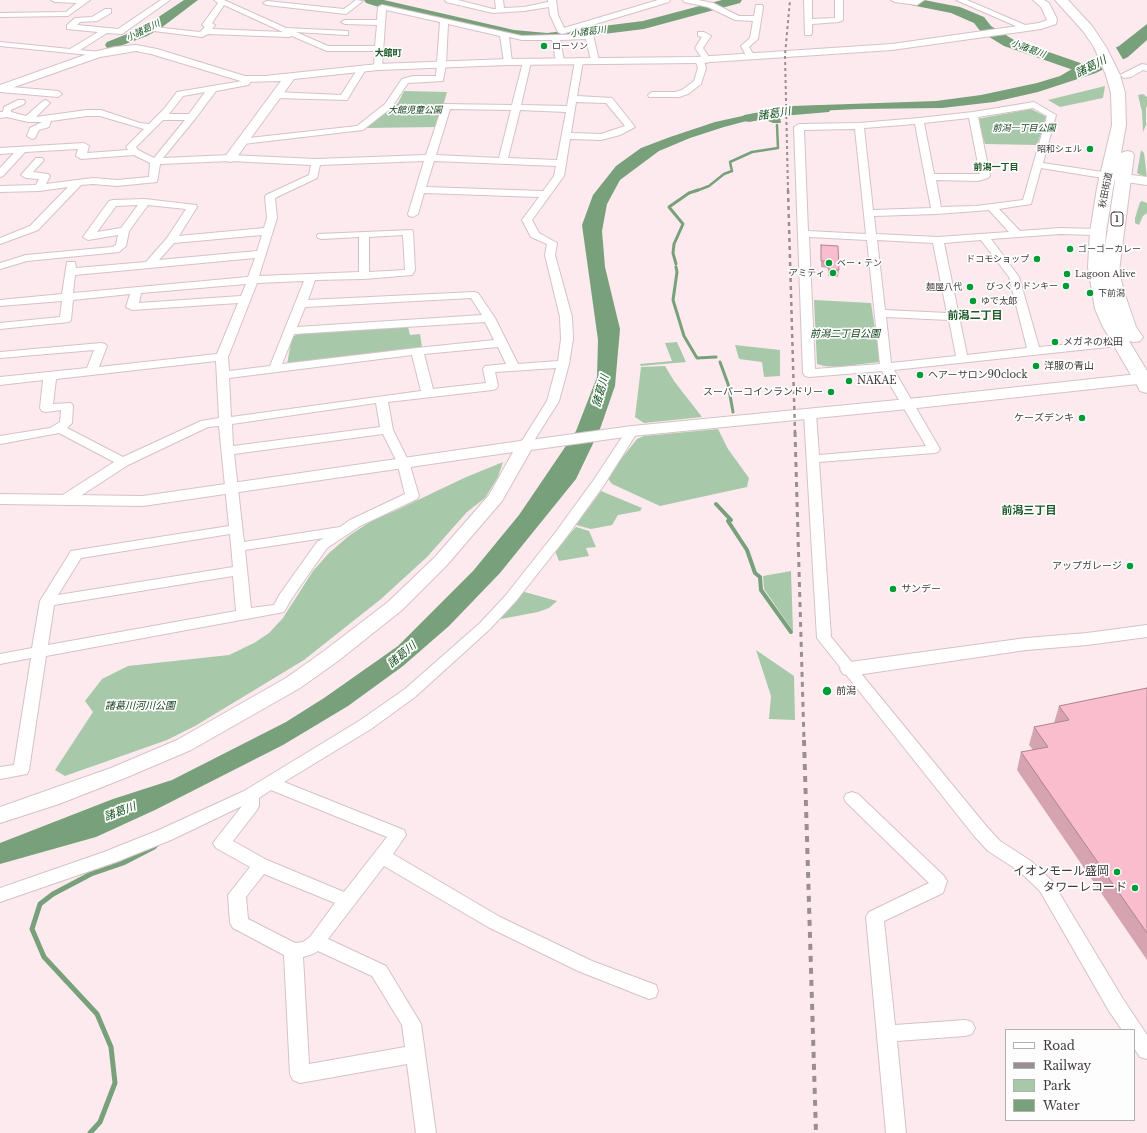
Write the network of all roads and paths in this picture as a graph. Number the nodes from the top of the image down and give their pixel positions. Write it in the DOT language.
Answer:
graph roads {
  1 [pos="55,0"];
  2 [pos="164,0"];
  3 [pos="315,0"];
  4 [pos="449,0"];
  5 [pos="499,0"];
  6 [pos="666,0"];
  7 [pos="686,0"];
  8 [pos="808,0"];
  9 [pos="839,0"];
  10 [pos="895,0"];
  11 [pos="920,0"];
  12 [pos="960,0"];
  13 [pos="1038,0"];
  14 [pos="1061,0"];
  15 [pos="1072,0"];
  16 [pos="85,1"];
  17 [pos="220,1"];
  18 [pos="359,1"];
  19 [pos="552,2"];
  20 [pos="261,7"];
  21 [pos="306,7"];
  22 [pos="759,7"];
  23 [pos="108,11"];
  24 [pos="500,11"];
  25 [pos="0,15"];
  26 [pos="757,19"];
  27 [pos="444,20"];
  28 [pos="345,22"];
  29 [pos="808,22"];
  30 [pos="382,23"];
  31 [pos="281,28"];
  32 [pos="1028,28"];
  33 [pos="154,29"];
  34 [pos="106,30"];
  35 [pos="206,31"];
  36 [pos="345,33"];
  37 [pos="808,33"];
  38 [pos="504,34"];
  39 [pos="701,34"];
  40 [pos="294,35"];
  41 [pos="559,35"];
  42 [pos="0,44"];
  43 [pos="1105,45"];
  44 [pos="378,48"];
  45 [pos="72,51"];
  46 [pos="97,54"];
  47 [pos="751,57"];
  48 [pos="703,60"];
  49 [pos="560,61"];
  50 [pos="579,61"];
  51 [pos="595,61"];
  52 [pos="508,62"];
  53 [pos="527,62"];
  54 [pos="442,64"];
  55 [pos="1145,65"];
  56 [pos="378,67"];
  57 [pos="362,69"];
  58 [pos="1118,75"];
  59 [pos="289,78"];
  60 [pos="249,79"];
  61 [pos="213,88"];
  62 [pos="0,89"];
  63 [pos="58,94"];
  64 [pos="276,95"];
  65 [pos="652,95"];
  66 [pos="572,99"];
  67 [pos="21,102"];
  68 [pos="46,103"];
  69 [pos="515,108"];
  70 [pos="570,109"];
  71 [pos="4,114"];
  72 [pos="973,115"];
  73 [pos="161,117"];
  74 [pos="192,117"];
  75 [pos="47,118"];
  76 [pos="28,119"];
  77 [pos="919,121"];
  78 [pos="859,126"];
  79 [pos="150,128"];
  80 [pos="32,136"];
  81 [pos="566,136"];
  82 [pos="243,141"];
  83 [pos="22,150"];
  84 [pos="0,151"];
  85 [pos="135,152"];
  86 [pos="230,158"];
  87 [pos="431,158"];
  88 [pos="38,160"];
  89 [pos="503,160"];
  90 [pos="155,162"];
  91 [pos="316,162"];
  92 [pos="561,163"];
  93 [pos="1038,165"];
  94 [pos="0,174"];
  95 [pos="1116,177"];
  96 [pos="929,178"];
  97 [pos="1147,181"];
  98 [pos="77,184"];
  99 [pos="39,188"];
  100 [pos="421,190"];
  101 [pos="1,191"];
  102 [pos="546,194"];
  103 [pos="145,202"];
  104 [pos="993,208"];
  105 [pos="937,211"];
  106 [pos="869,213"];
  107 [pos="413,214"];
  108 [pos="124,230"];
  109 [pos="268,231"];
  110 [pos="1098,232"];
  111 [pos="364,234"];
  112 [pos="803,234"];
  113 [pos="1017,234"];
  114 [pos="322,236"];
  115 [pos="872,237"];
  116 [pos="984,237"];
  117 [pos="171,240"];
  118 [pos="938,240"];
  119 [pos="0,241"];
  120 [pos="73,254"];
  121 [pos="261,254"];
  122 [pos="149,265"];
  123 [pos="0,266"];
  124 [pos="70,272"];
  125 [pos="364,276"];
  126 [pos="311,278"];
  127 [pos="253,280"];
  128 [pos="136,292"];
  129 [pos="68,297"];
  130 [pos="246,299"];
  131 [pos="0,303"];
  132 [pos="302,304"];
  133 [pos="880,313"];
  134 [pos="954,317"];
  135 [pos="489,318"];
  136 [pos="0,326"];
  137 [pos="290,331"];
  138 [pos="502,343"];
  139 [pos="1108,344"];
  140 [pos="417,351"];
  141 [pos="1034,352"];
  142 [pos="0,356"];
  143 [pos="222,357"];
  144 [pos="1147,358"];
  145 [pos="962,359"];
  146 [pos="563,364"];
  147 [pos="886,367"];
  148 [pos="275,368"];
  149 [pos="514,368"];
  150 [pos="92,370"];
  151 [pos="50,375"];
  152 [pos="223,375"];
  153 [pos="0,381"];
  154 [pos="1145,381"];
  155 [pos="428,394"];
  156 [pos="381,399"];
  157 [pos="908,404"];
  158 [pos="810,414"];
  159 [pos="225,420"];
  160 [pos="58,428"];
  161 [pos="387,430"];
  162 [pos="632,431"];
  163 [pos="0,440"];
  164 [pos="533,443"];
  165 [pos="227,450"];
  166 [pos="813,459"];
  167 [pos="123,462"];
  168 [pos="403,462"];
  169 [pos="231,488"];
  170 [pos="0,499"];
  171 [pos="63,502"];
  172 [pos="236,529"];
  173 [pos="343,531"];
  174 [pos="238,547"];
  175 [pos="240,570"];
  176 [pos="47,601"];
  177 [pos="244,614"];
  178 [pos="1147,623"];
  179 [pos="1147,631"];
  180 [pos="1026,644"];
  181 [pos="40,652"];
  182 [pos="0,659"];
  183 [pos="850,669"];
  184 [pos="0,773"];
  185 [pos="270,783"];
  186 [pos="250,795"];
  187 [pos="852,798"];
  188 [pos="0,815"];
  189 [pos="382,856"];
  190 [pos="261,865"];
  191 [pos="0,895"];
  192 [pos="348,900"];
  193 [pos="316,942"];
  194 [pos="293,951"];
  195 [pos="649,991"];
  196 [pos="965,1028"];
  197 [pos="1132,1029"];
  198 [pos="886,1034"];
  199 [pos="1135,1034"];
  200 [pos="1147,1051"];
  201 [pos="416,1054"];
  202 [pos="426,1133"];
  203 [pos="896,1133"];
  1 -- 16 [label="street"];
  2 -- 34 [label="street"];
  3 -- 21 [label="street"];
  4 -- 24 [label="street"];
  5 -- 24 [label="street"];
  6 -- 41 [label="street"];
  7 -- 26 [label="street"];
  8 -- 29 [label="street"];
  9 -- 29 [label="street"];
  10 -- 11 [label="street"];
  12 -- 32 [label="street"];
  13 -- 32 [label="street"];
  14 -- 43 [label="main road, 秋田街道 / 1"];
  15 -- 43 [label="main road, 秋田街道 / 1"];
  16 -- 25 [label="street"];
  17 -- 20 [label="street"];
  17 -- 35 [label="street"];
  18 -- 21 [label="street"];
  19 -- 24 [label="street"];
  19 -- 41 [label="street"];
  20 -- 21 [label="street"];
  20 -- 31 [label="street"];
  22 -- 26 [label="street"];
  23 -- 34 [label="street"];
  26 -- 47 [label="street"];
  27 -- 30 [label="street"];
  27 -- 38 [label="street"];
  27 -- 54 [label="street"];
  28 -- 30 [label="street"];
  29 -- 37 [label="street"];
  30 -- 44 [label="street"];
  31 -- 36 [label="street"];
  31 -- 40 [label="street"];
  32 -- 47 [label="street"];
  33 -- 35 [label="street"];
  34 -- 45 [label="street"];
  35 -- 40 [label="street"];
  38 -- 41 [label="street"];
  38 -- 52 [label="street"];
  39 -- 48 [label="street"];
  40 -- 44 [label="street"];
  41 -- 49 [label="street"];
  41 -- 51 [label="street"];
  42 -- 45 [label="street"];
  43 -- 58 [label="main road, 秋田街道 / 1"];
  44 -- 56 [label="street"];
  45 -- 46 [label="street"];
  46 -- 60 [label="street"];
  46 -- 62 [label="street"];
  47 -- 48 [label="street"];
  48 -- 51 [label="street"];
  48 -- 65 [label="street"];
  49 -- 50 [label="street"];
  49 -- 53 [label="street"];
  50 -- 51 [label="street"];
  50 -- 66 [label="street"];
  52 -- 53 [label="street"];
  52 -- 54 [label="street"];
  53 -- 69 [label="street"];
  54 -- 56 [label="street"];
  54 -- 82 [label="street"];
  55 -- 58 [label="street"];
  56 -- 57 [label="street"];
  57 -- 59 [label="street"];
  57 -- 64 [label="street"];
  58 -- 95 [label="main road, 秋田街道 / 1"];
  59 -- 60 [label="street"];
  59 -- 64 [label="street"];
  60 -- 61 [label="street"];
  61 -- 73 [label="street"];
  61 -- 74 [label="street"];
  62 -- 63 [label="street"];
  64 -- 82 [label="street"];
  66 -- 70 [label="street"];
  66 -- 81 [label="street"];
  67 -- 71 [label="street"];
  68 -- 76 [label="street"];
  69 -- 70 [label="street"];
  69 -- 87 [label="street"];
  69 -- 89 [label="street"];
  70 -- 81 [label="street"];
  71 -- 76 [label="street"];
  72 -- 77 [label="street"];
  72 -- 93 [label="street"];
  72 -- 96 [label="street"];
  73 -- 74 [label="street"];
  73 -- 79 [label="street"];
  74 -- 90 [label="street"];
  75 -- 76 [label="street"];
  75 -- 79 [label="street"];
  75 -- 80 [label="street"];
  77 -- 78 [label="street"];
  77 -- 96 [label="street"];
  78 -- 106 [label="street"];
  78 -- 112 [label="street"];
  79 -- 85 [label="street"];
  81 -- 92 [label="street"];
  82 -- 86 [label="street"];
  83 -- 84 [label="street"];
  83 -- 85 [label="street"];
  83 -- 94 [label="street"];
  85 -- 90 [label="street"];
  86 -- 90 [label="street"];
  86 -- 91 [label="street"];
  87 -- 89 [label="street"];
  87 -- 91 [label="street"];
  87 -- 100 [label="street"];
  88 -- 99 [label="street"];
  89 -- 92 [label="street"];
  90 -- 98 [label="street"];
  91 -- 109 [label="street"];
  92 -- 102 [label="street"];
  93 -- 95 [label="street"];
  93 -- 104 [label="street"];
  95 -- 97 [label="street"];
  95 -- 110 [label="main road, 秋田街道 / 1"];
  95 -- 144 [label="main road, 秋田街道 / 1"];
  96 -- 105 [label="street"];
  98 -- 99 [label="street"];
  98 -- 119 [label="street"];
  99 -- 101 [label="street"];
  100 -- 102 [label="street"];
  100 -- 107 [label="street"];
  102 -- 146 [label="street"];
  103 -- 108 [label="street"];
  103 -- 108 [label="street"];
  103 -- 117 [label="street"];
  104 -- 105 [label="street"];
  104 -- 113 [label="street"];
  105 -- 106 [label="street"];
  106 -- 115 [label="street"];
  108 -- 120 [label="street"];
  109 -- 117 [label="street"];
  109 -- 121 [label="street"];
  110 -- 113 [label="street"];
  110 -- 154 [label="main road, 秋田街道 / 1"];
  111 -- 114 [label="street"];
  111 -- 125 [label="street"];
  111 -- 125 [label="street"];
  112 -- 115 [label="street"];
  112 -- 147 [label="street"];
  113 -- 116 [label="street"];
  115 -- 118 [label="street"];
  115 -- 133 [label="street"];
  116 -- 118 [label="street"];
  116 -- 141 [label="street"];
  117 -- 122 [label="street"];
  118 -- 134 [label="street"];
  120 -- 123 [label="street"];
  120 -- 124 [label="street"];
  121 -- 122 [label="street"];
  121 -- 127 [label="street"];
  122 -- 124 [label="street"];
  124 -- 129 [label="street"];
  125 -- 126 [label="street"];
  126 -- 127 [label="street"];
  126 -- 132 [label="street"];
  127 -- 128 [label="street"];
  127 -- 130 [label="street"];
  128 -- 129 [label="street"];
  128 -- 130 [label="street"];
  129 -- 131 [label="street"];
  129 -- 136 [label="street"];
  130 -- 143 [label="street"];
  132 -- 135 [label="street"];
  132 -- 137 [label="street"];
  133 -- 134 [label="street"];
  133 -- 147 [label="street"];
  134 -- 145 [label="street"];
  135 -- 137 [label="street"];
  135 -- 138 [label="street"];
  137 -- 148 [label="street"];
  138 -- 140 [label="street"];
  138 -- 149 [label="street"];
  139 -- 141 [label="street"];
  140 -- 148 [label="street"];
  140 -- 155 [label="street"];
  141 -- 145 [label="street"];
  142 -- 150 [label="street"];
  143 -- 150 [label="street"];
  143 -- 152 [label="street"];
  145 -- 147 [label="street"];
  146 -- 149 [label="street"];
  146 -- 164 [label="street"];
  147 -- 157 [label="street"];
  148 -- 152 [label="street"];
  149 -- 155 [label="street"];
  150 -- 151 [label="street"];
  151 -- 153 [label="street"];
  151 -- 160 [label="street"];
  152 -- 159 [label="street"];
  154 -- 157 [label="street"];
  155 -- 156 [label="street"];
  156 -- 159 [label="street"];
  156 -- 161 [label="street"];
  157 -- 158 [label="street"];
  157 -- 166 [label="street"];
  158 -- 162 [label="street"];
  158 -- 166 [label="street"];
  159 -- 165 [label="street"];
  159 -- 167 [label="street"];
  160 -- 163 [label="street"];
  160 -- 167 [label="street"];
  161 -- 165 [label="street"];
  161 -- 168 [label="street"];
  162 -- 164 [label="street"];
  162 -- 185 [label="street"];
  164 -- 168 [label="street"];
  164 -- 188 [label="street"];
  165 -- 169 [label="street"];
  166 -- 183 [label="street"];
  167 -- 171 [label="street"];
  168 -- 169 [label="street"];
  168 -- 173 [label="street"];
  169 -- 171 [label="street"];
  169 -- 172 [label="street"];
  170 -- 171 [label="street"];
  172 -- 174 [label="street"];
  172 -- 176 [label="street"];
  173 -- 174 [label="street"];
  173 -- 177 [label="street"];
  174 -- 175 [label="street"];
  175 -- 176 [label="street"];
  175 -- 177 [label="street"];
  176 -- 181 [label="street"];
  177 -- 181 [label="street"];
  178 -- 180 [label="street"];
  179 -- 180 [label="street"];
  180 -- 183 [label="street"];
  181 -- 182 [label="street"];
  181 -- 184 [label="street"];
  183 -- 197 [label="street"];
  185 -- 186 [label="street"];
  185 -- 189 [label="street"];
  186 -- 190 [label="street"];
  186 -- 191 [label="street"];
  187 -- 198 [label="street"];
  189 -- 192 [label="street"];
  189 -- 195 [label="street"];
  190 -- 192 [label="street"];
  190 -- 194 [label="street"];
  192 -- 193 [label="street"];
  193 -- 194 [label="street"];
  193 -- 201 [label="street"];
  194 -- 201 [label="street"];
  196 -- 198 [label="street"];
  198 -- 203 [label="street"];
  199 -- 200 [label="street"];
  201 -- 202 [label="street"];
}
